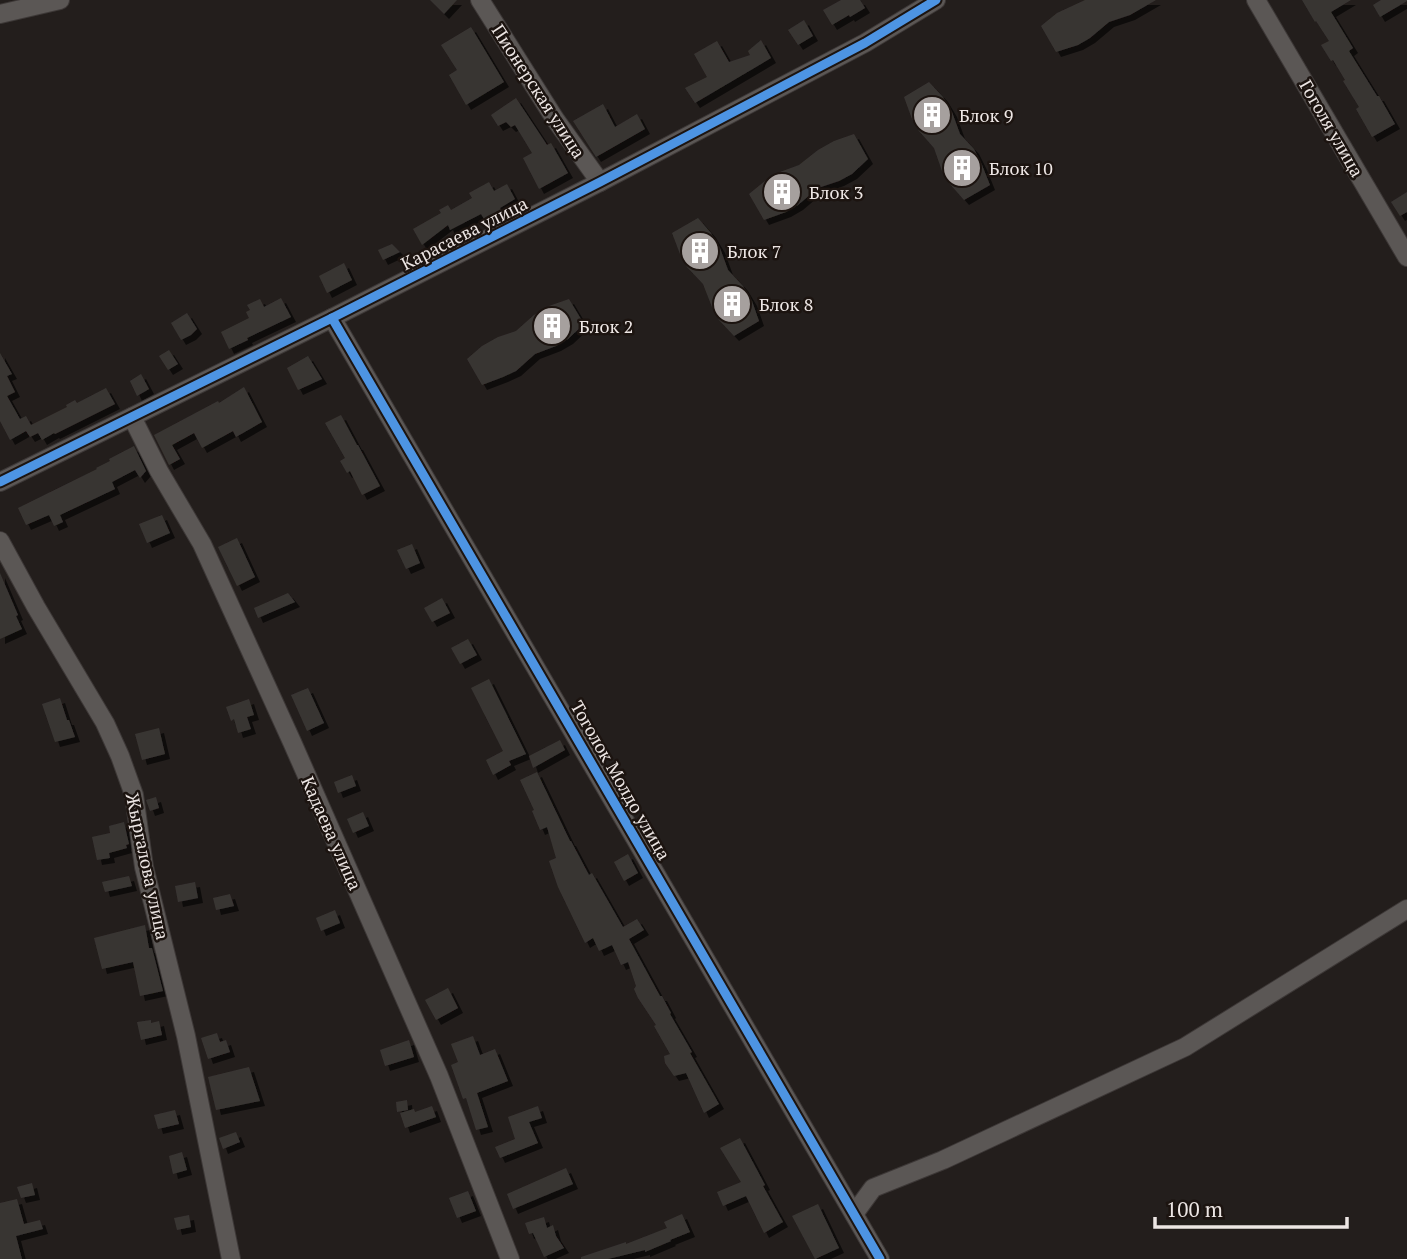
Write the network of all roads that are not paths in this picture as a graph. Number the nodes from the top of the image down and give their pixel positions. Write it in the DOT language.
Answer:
graph roads {
  1 [pos="60,0"];
  2 [pos="480,0"];
  3 [pos="936,0"];
  4 [pos="1256,0"];
  5 [pos="0,14"];
  6 [pos="600,182"];
  7 [pos="1407,257"];
  8 [pos="332,317"];
  9 [pos="132,417"];
  10 [pos="0,482"];
  11 [pos="0,541"];
  12 [pos="1407,909"];
  13 [pos="854,1214"];
  14 [pos="873,1257"];
  15 [pos="231,1259"];
  16 [pos="510,1259"];
  1 -- 5 [label="street"];
  2 -- 6 [label="street, Пионерская улица"];
  3 -- 6 [label="street, Карасаева улица"];
  4 -- 7 [label="street, Гоголя улица"];
  6 -- 8 [label="street, Карасаева улица"];
  8 -- 9 [label="street, Карасаева улица"];
  8 -- 13 [label="street, Тоголок Молдо улица"];
  9 -- 10 [label="street, Карасаева улица"];
  9 -- 16 [label="street, Кадаева улица"];
  11 -- 15 [label="street, Жыргалова улица"];
  12 -- 13 [label="street"];
  13 -- 14 [label="street, Тоголок Молдо улица"];
}
